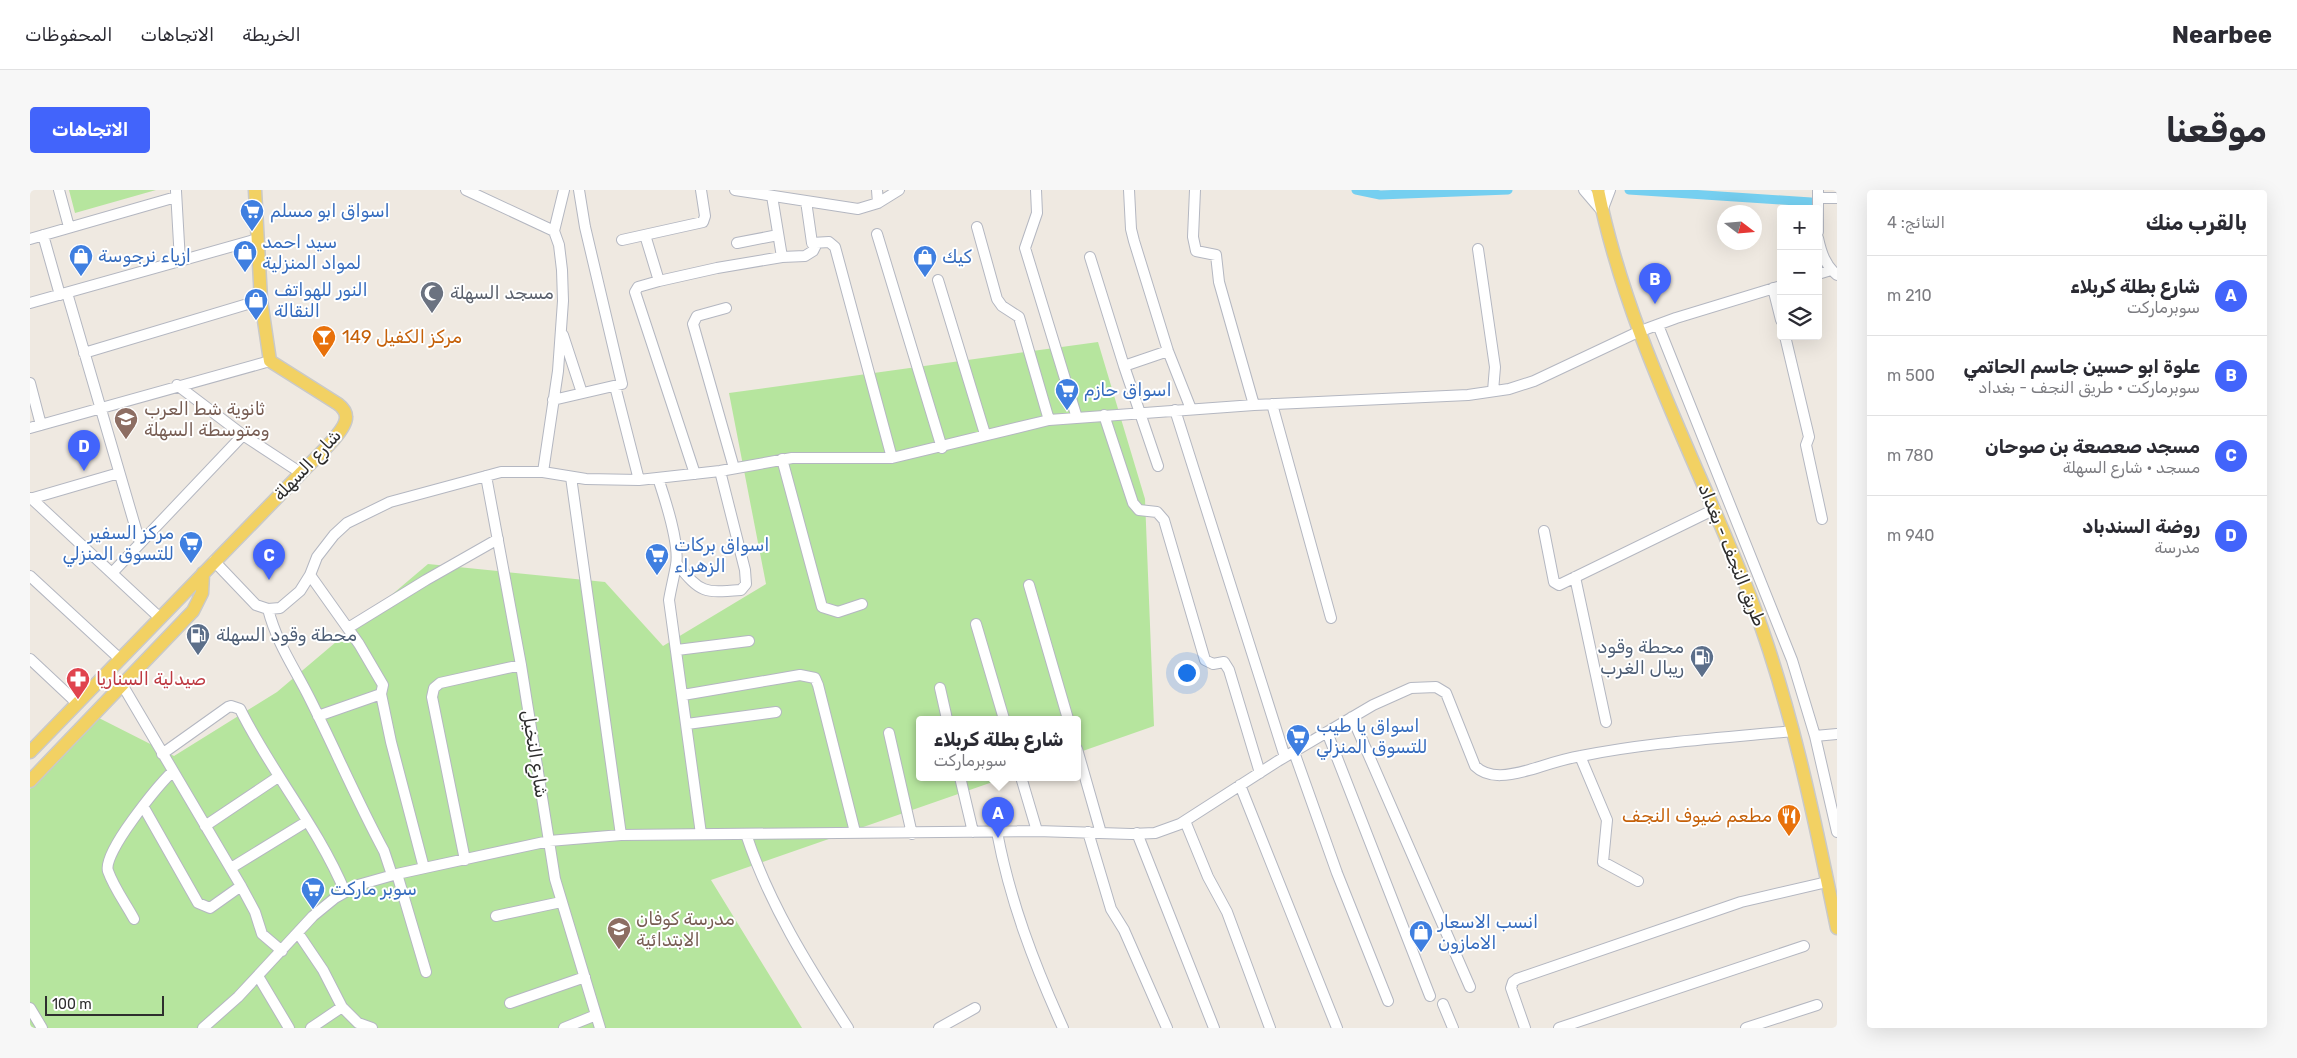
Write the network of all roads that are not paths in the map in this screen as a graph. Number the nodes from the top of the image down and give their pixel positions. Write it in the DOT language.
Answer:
graph roads {
  1 [pos="60,190"];
  2 [pos="255,190"];
  3 [pos="466,190"];
  4 [pos="564,190"];
  5 [pos="579,190"];
  6 [pos="701,190"];
  7 [pos="735,190"];
  8 [pos="877,190"];
  9 [pos="899,190"];
  10 [pos="1036,190"];
  11 [pos="1129,190"];
  12 [pos="1195,190"];
  13 [pos="1584,190"];
  14 [pos="1598,190"];
  15 [pos="1610,190"];
  16 [pos="176,194"];
  17 [pos="1819,194"];
  18 [pos="772,196"];
  19 [pos="1837,198"];
  20 [pos="806,201"];
  21 [pos="878,203"];
  22 [pos="1602,211"];
  23 [pos="70,227"];
  24 [pos="977,227"];
  25 [pos="554,231"];
  26 [pos="877,234"];
  27 [pos="43,235"];
  28 [pos="645,235"];
  29 [pos="778,235"];
  30 [pos="30,239"];
  31 [pos="258,239"];
  32 [pos="622,240"];
  33 [pos="737,243"];
  34 [pos="816,245"];
  35 [pos="1478,249"];
  36 [pos="1821,250"];
  37 [pos="782,257"];
  38 [pos="1090,257"];
  39 [pos="180,261"];
  40 [pos="1834,272"];
  41 [pos="938,280"];
  42 [pos="659,282"];
  43 [pos="1777,287"];
  44 [pos="64,294"];
  45 [pos="261,300"];
  46 [pos="30,303"];
  47 [pos="726,308"];
  48 [pos="1658,324"];
  49 [pos="561,329"];
  50 [pos="1638,332"];
  51 [pos="1786,340"];
  52 [pos="1168,352"];
  53 [pos="84,353"];
  54 [pos="270,361"];
  55 [pos="1124,366"];
  56 [pos="30,383"];
  57 [pos="177,385"];
  58 [pos="615,386"];
  59 [pos="1493,391"];
  60 [pos="582,394"];
  61 [pos="553,400"];
  62 [pos="1254,404"];
  63 [pos="1272,404"];
  64 [pos="1191,409"];
  65 [pos="100,410"];
  66 [pos="1176,410"];
  67 [pos="1140,413"];
  68 [pos="1104,415"];
  69 [pos="1077,418"];
  70 [pos="1049,420"];
  71 [pos="41,424"];
  72 [pos="30,428"];
  73 [pos="985,434"];
  74 [pos="243,435"];
  75 [pos="942,448"];
  76 [pos="892,458"];
  77 [pos="782,459"];
  78 [pos="1158,466"];
  79 [pos="734,468"];
  80 [pos="720,470"];
  81 [pos="543,472"];
  82 [pos="120,473"];
  83 [pos="301,473"];
  84 [pos="695,474"];
  85 [pos="486,476"];
  86 [pos="571,477"];
  87 [pos="658,478"];
  88 [pos="639,480"];
  89 [pos="30,499"];
  90 [pos="1715,509"];
  91 [pos="1822,519"];
  92 [pos="1544,531"];
  93 [pos="498,539"];
  94 [pos="140,543"];
  95 [pos="214,561"];
  96 [pos="677,564"];
  97 [pos="112,573"];
  98 [pos="203,573"];
  99 [pos="30,576"];
  100 [pos="310,576"];
  101 [pos="1575,576"];
  102 [pos="1029,585"];
  103 [pos="862,604"];
  104 [pos="268,609"];
  105 [pos="160,618"];
  106 [pos="1332,618"];
  107 [pos="976,624"];
  108 [pos="348,628"];
  109 [pos="749,640"];
  110 [pos="677,650"];
  111 [pos="120,658"];
  112 [pos="30,660"];
  113 [pos="521,665"];
  114 [pos="123,686"];
  115 [pos="940,688"];
  116 [pos="380,694"];
  117 [pos="683,695"];
  118 [pos="76,703"];
  119 [pos="776,712"];
  120 [pos="318,716"];
  121 [pos="946,716"];
  122 [pos="1003,716"];
  123 [pos="1067,716"];
  124 [pos="1352,717"];
  125 [pos="1606,722"];
  126 [pos="687,724"];
  127 [pos="1793,731"];
  128 [pos="1327,732"];
  129 [pos="888,733"];
  130 [pos="1837,734"];
  131 [pos="1815,736"];
  132 [pos="30,752"];
  133 [pos="162,754"];
  134 [pos="1290,754"];
  135 [pos="1580,756"];
  136 [pos="1081,763"];
  137 [pos="172,772"];
  138 [pos="1260,773"];
  139 [pos="278,776"];
  140 [pos="30,781"];
  141 [pos="961,781"];
  142 [pos="1022,781"];
  143 [pos="1240,785"];
  144 [pos="143,806"];
  145 [pos="1185,821"];
  146 [pos="306,822"];
  147 [pos="205,826"];
  148 [pos="1037,831"];
  149 [pos="855,832"];
  150 [pos="973,832"];
  151 [pos="997,832"];
  152 [pos="1088,832"];
  153 [pos="1837,832"];
  154 [pos="1101,833"];
  155 [pos="1137,833"];
  156 [pos="701,834"];
  157 [pos="746,834"];
  158 [pos="912,834"];
  159 [pos="621,835"];
  160 [pos="549,840"];
  161 [pos="465,860"];
  162 [pos="231,868"];
  163 [pos="424,868"];
  164 [pos="394,874"];
  165 [pos="1638,881"];
  166 [pos="1828,882"];
  167 [pos="241,886"];
  168 [pos="345,892"];
  169 [pos="561,902"];
  170 [pos="496,916"];
  171 [pos="134,920"];
  172 [pos="1837,928"];
  173 [pos="298,933"];
  174 [pos="1804,946"];
  175 [pos="282,951"];
  176 [pos="426,972"];
  177 [pos="258,976"];
  178 [pos="585,977"];
  179 [pos="1470,987"];
  180 [pos="1430,996"];
  181 [pos="1388,1001"];
  182 [pos="510,1003"];
  183 [pos="1444,1004"];
  184 [pos="1817,1005"];
  185 [pos="342,1007"];
  186 [pos="30,1008"];
  187 [pos="975,1008"];
  188 [pos="596,1015"];
  189 [pos="42,1028"];
  190 [pos="203,1028"];
  191 [pos="289,1028"];
  192 [pos="311,1028"];
  193 [pos="372,1028"];
  194 [pos="564,1028"];
  195 [pos="600,1028"];
  196 [pos="848,1028"];
  197 [pos="940,1028"];
  198 [pos="1063,1028"];
  199 [pos="1167,1028"];
  200 [pos="1214,1028"];
  201 [pos="1270,1028"];
  202 [pos="1337,1028"];
  203 [pos="1453,1028"];
  204 [pos="1525,1028"];
  205 [pos="1559,1028"];
  206 [pos="1746,1028"];
  1 -- 23 [label="street"];
  2 -- 31 [label="main road"];
  3 -- 25 [label="street"];
  4 -- 25 [label="street"];
  5 -- 58 [label="street"];
  6 -- 28 [label="street"];
  7 -- 18 [label="street"];
  8 -- 21 [label="street"];
  9 -- 21 [label="street"];
  10 -- 69 [label="street"];
  11 -- 52 [label="street"];
  12 -- 62 [label="street"];
  13 -- 22 [label="street"];
  14 -- 22 [label="main road, طريق النجف - بغداد"];
  15 -- 22 [label="street"];
  16 -- 23 [label="street"];
  16 -- 39 [label="street"];
  17 -- 19 [label="street"];
  18 -- 20 [label="street"];
  18 -- 29 [label="street"];
  20 -- 21 [label="street"];
  20 -- 34 [label="street"];
  22 -- 50 [label="main road, طريق النجف - بغداد"];
  23 -- 27 [label="street"];
  24 -- 70 [label="street"];
  25 -- 49 [label="street"];
  26 -- 75 [label="street"];
  27 -- 30 [label="street"];
  27 -- 44 [label="street"];
  28 -- 32 [label="street"];
  28 -- 42 [label="street"];
  29 -- 33 [label="street"];
  29 -- 37 [label="street"];
  31 -- 39 [label="street"];
  31 -- 45 [label="main road"];
  34 -- 37 [label="street"];
  34 -- 76 [label="street"];
  35 -- 59 [label="street"];
  36 -- 40 [label="street"];
  37 -- 42 [label="street"];
  38 -- 55 [label="street"];
  39 -- 44 [label="street"];
  41 -- 73 [label="street"];
  42 -- 84 [label="street"];
  43 -- 48 [label="street"];
  44 -- 46 [label="street"];
  44 -- 53 [label="street"];
  45 -- 53 [label="street"];
  45 -- 54 [label="main road"];
  47 -- 79 [label="street"];
  48 -- 50 [label="street"];
  48 -- 131 [label="street"];
  49 -- 60 [label="street"];
  49 -- 61 [label="street"];
  50 -- 59 [label="street"];
  50 -- 90 [label="main road, طريق النجف - بغداد"];
  51 -- 91 [label="street"];
  52 -- 55 [label="street"];
  52 -- 64 [label="street"];
  53 -- 65 [label="street"];
  54 -- 57 [label="street"];
  54 -- 83 [label="main road, شارع السهلة"];
  55 -- 67 [label="street"];
  56 -- 71 [label="street"];
  57 -- 65 [label="street"];
  57 -- 74 [label="street"];
  58 -- 60 [label="street"];
  58 -- 88 [label="street"];
  59 -- 63 [label="street"];
  60 -- 61 [label="street"];
  61 -- 81 [label="street"];
  62 -- 63 [label="street"];
  62 -- 64 [label="street"];
  63 -- 106 [label="street"];
  64 -- 66 [label="street"];
  65 -- 71 [label="street"];
  65 -- 82 [label="street"];
  66 -- 67 [label="street"];
  66 -- 134 [label="street"];
  67 -- 68 [label="street"];
  67 -- 78 [label="street"];
  68 -- 69 [label="street"];
  68 -- 138 [label="street"];
  69 -- 70 [label="street"];
  70 -- 73 [label="street"];
  71 -- 72 [label="street"];
  73 -- 75 [label="street"];
  74 -- 83 [label="street"];
  74 -- 94 [label="street"];
  75 -- 76 [label="street"];
  76 -- 77 [label="street"];
  77 -- 79 [label="street"];
  77 -- 103 [label="street"];
  79 -- 80 [label="street"];
  80 -- 84 [label="street"];
  80 -- 96 [label="street"];
  81 -- 85 [label="street"];
  81 -- 86 [label="street"];
  82 -- 89 [label="street"];
  82 -- 94 [label="street"];
  83 -- 95 [label="main road, شارع السهلة"];
  84 -- 87 [label="street"];
  85 -- 93 [label="street, شارع النخيل"];
  85 -- 100 [label="street"];
  86 -- 88 [label="street"];
  86 -- 159 [label="street"];
  87 -- 88 [label="street"];
  87 -- 96 [label="street"];
  89 -- 97 [label="street"];
  90 -- 101 [label="street"];
  90 -- 127 [label="main road, طريق النجف - بغداد"];
  92 -- 101 [label="street"];
  93 -- 108 [label="street"];
  93 -- 113 [label="street, شارع النخيل"];
  94 -- 97 [label="street"];
  95 -- 98 [label="main road, شارع السهلة"];
  95 -- 104 [label="street"];
  96 -- 110 [label="street"];
  97 -- 105 [label="street"];
  98 -- 105 [label="main road, شارع السهلة"];
  98 -- 114 [label="main road"];
  99 -- 111 [label="street"];
  100 -- 104 [label="street"];
  100 -- 108 [label="street"];
  101 -- 125 [label="street"];
  102 -- 123 [label="street"];
  104 -- 120 [label="street"];
  105 -- 111 [label="main road, شارع السهلة"];
  107 -- 122 [label="street"];
  108 -- 116 [label="street"];
  109 -- 110 [label="street"];
  110 -- 117 [label="street"];
  111 -- 118 [label="main road, شارع السهلة"];
  112 -- 118 [label="street"];
  113 -- 160 [label="street, شارع النخيل"];
  113 -- 161 [label="street"];
  114 -- 133 [label="street"];
  114 -- 140 [label="main road"];
  115 -- 121 [label="street"];
  116 -- 120 [label="street"];
  116 -- 163 [label="street"];
  117 -- 126 [label="street"];
  117 -- 149 [label="street"];
  118 -- 132 [label="main road, شارع السهلة"];
  119 -- 126 [label="street"];
  120 -- 164 [label="street"];
  124 -- 128 [label="street"];
  124 -- 135 [label="street"];
  124 -- 179 [label="street"];
  126 -- 156 [label="street"];
  127 -- 135 [label="street"];
  127 -- 166 [label="main road, طريق النجف - بغداد"];
  128 -- 134 [label="street"];
  128 -- 180 [label="street"];
  129 -- 158 [label="street"];
  130 -- 131 [label="street"];
  131 -- 153 [label="street"];
  133 -- 137 [label="street"];
  133 -- 139 [label="street"];
  134 -- 138 [label="street"];
  134 -- 181 [label="street"];
  135 -- 165 [label="street"];
  136 -- 154 [label="street"];
  137 -- 144 [label="street"];
  137 -- 147 [label="street"];
  138 -- 143 [label="street"];
  139 -- 146 [label="street"];
  139 -- 147 [label="street"];
  141 -- 150 [label="street"];
  142 -- 148 [label="street"];
  143 -- 145 [label="street"];
  143 -- 202 [label="street"];
  144 -- 167 [label="street"];
  144 -- 171 [label="street"];
  145 -- 155 [label="street"];
  145 -- 201 [label="street"];
  146 -- 162 [label="street"];
  146 -- 168 [label="street"];
  147 -- 162 [label="street"];
  148 -- 151 [label="street"];
  148 -- 152 [label="street"];
  149 -- 157 [label="street"];
  149 -- 158 [label="street"];
  150 -- 151 [label="street"];
  150 -- 158 [label="street"];
  151 -- 198 [label="street"];
  152 -- 154 [label="street"];
  152 -- 199 [label="street"];
  154 -- 155 [label="street"];
  155 -- 200 [label="street"];
  156 -- 157 [label="street"];
  156 -- 159 [label="street"];
  157 -- 196 [label="street"];
  159 -- 160 [label="street"];
  160 -- 161 [label="street"];
  160 -- 169 [label="street, شارع النخيل"];
  161 -- 163 [label="street"];
  162 -- 167 [label="street"];
  163 -- 164 [label="street"];
  164 -- 168 [label="street"];
  164 -- 176 [label="street"];
  166 -- 172 [label="main road, طريق النجف - بغداد"];
  166 -- 204 [label="street"];
  167 -- 175 [label="street"];
  168 -- 173 [label="street"];
  169 -- 170 [label="street"];
  169 -- 178 [label="street, شارع النخيل"];
  173 -- 175 [label="street"];
  173 -- 185 [label="street"];
  174 -- 205 [label="street"];
  175 -- 177 [label="street"];
  177 -- 190 [label="street"];
  177 -- 191 [label="street"];
  178 -- 182 [label="street"];
  178 -- 188 [label="street, شارع النخيل"];
  183 -- 203 [label="street"];
  184 -- 206 [label="street"];
  185 -- 192 [label="street"];
  185 -- 193 [label="street"];
  186 -- 189 [label="street"];
  187 -- 197 [label="street"];
  188 -- 194 [label="street"];
  188 -- 195 [label="street, شارع النخيل"];
}
